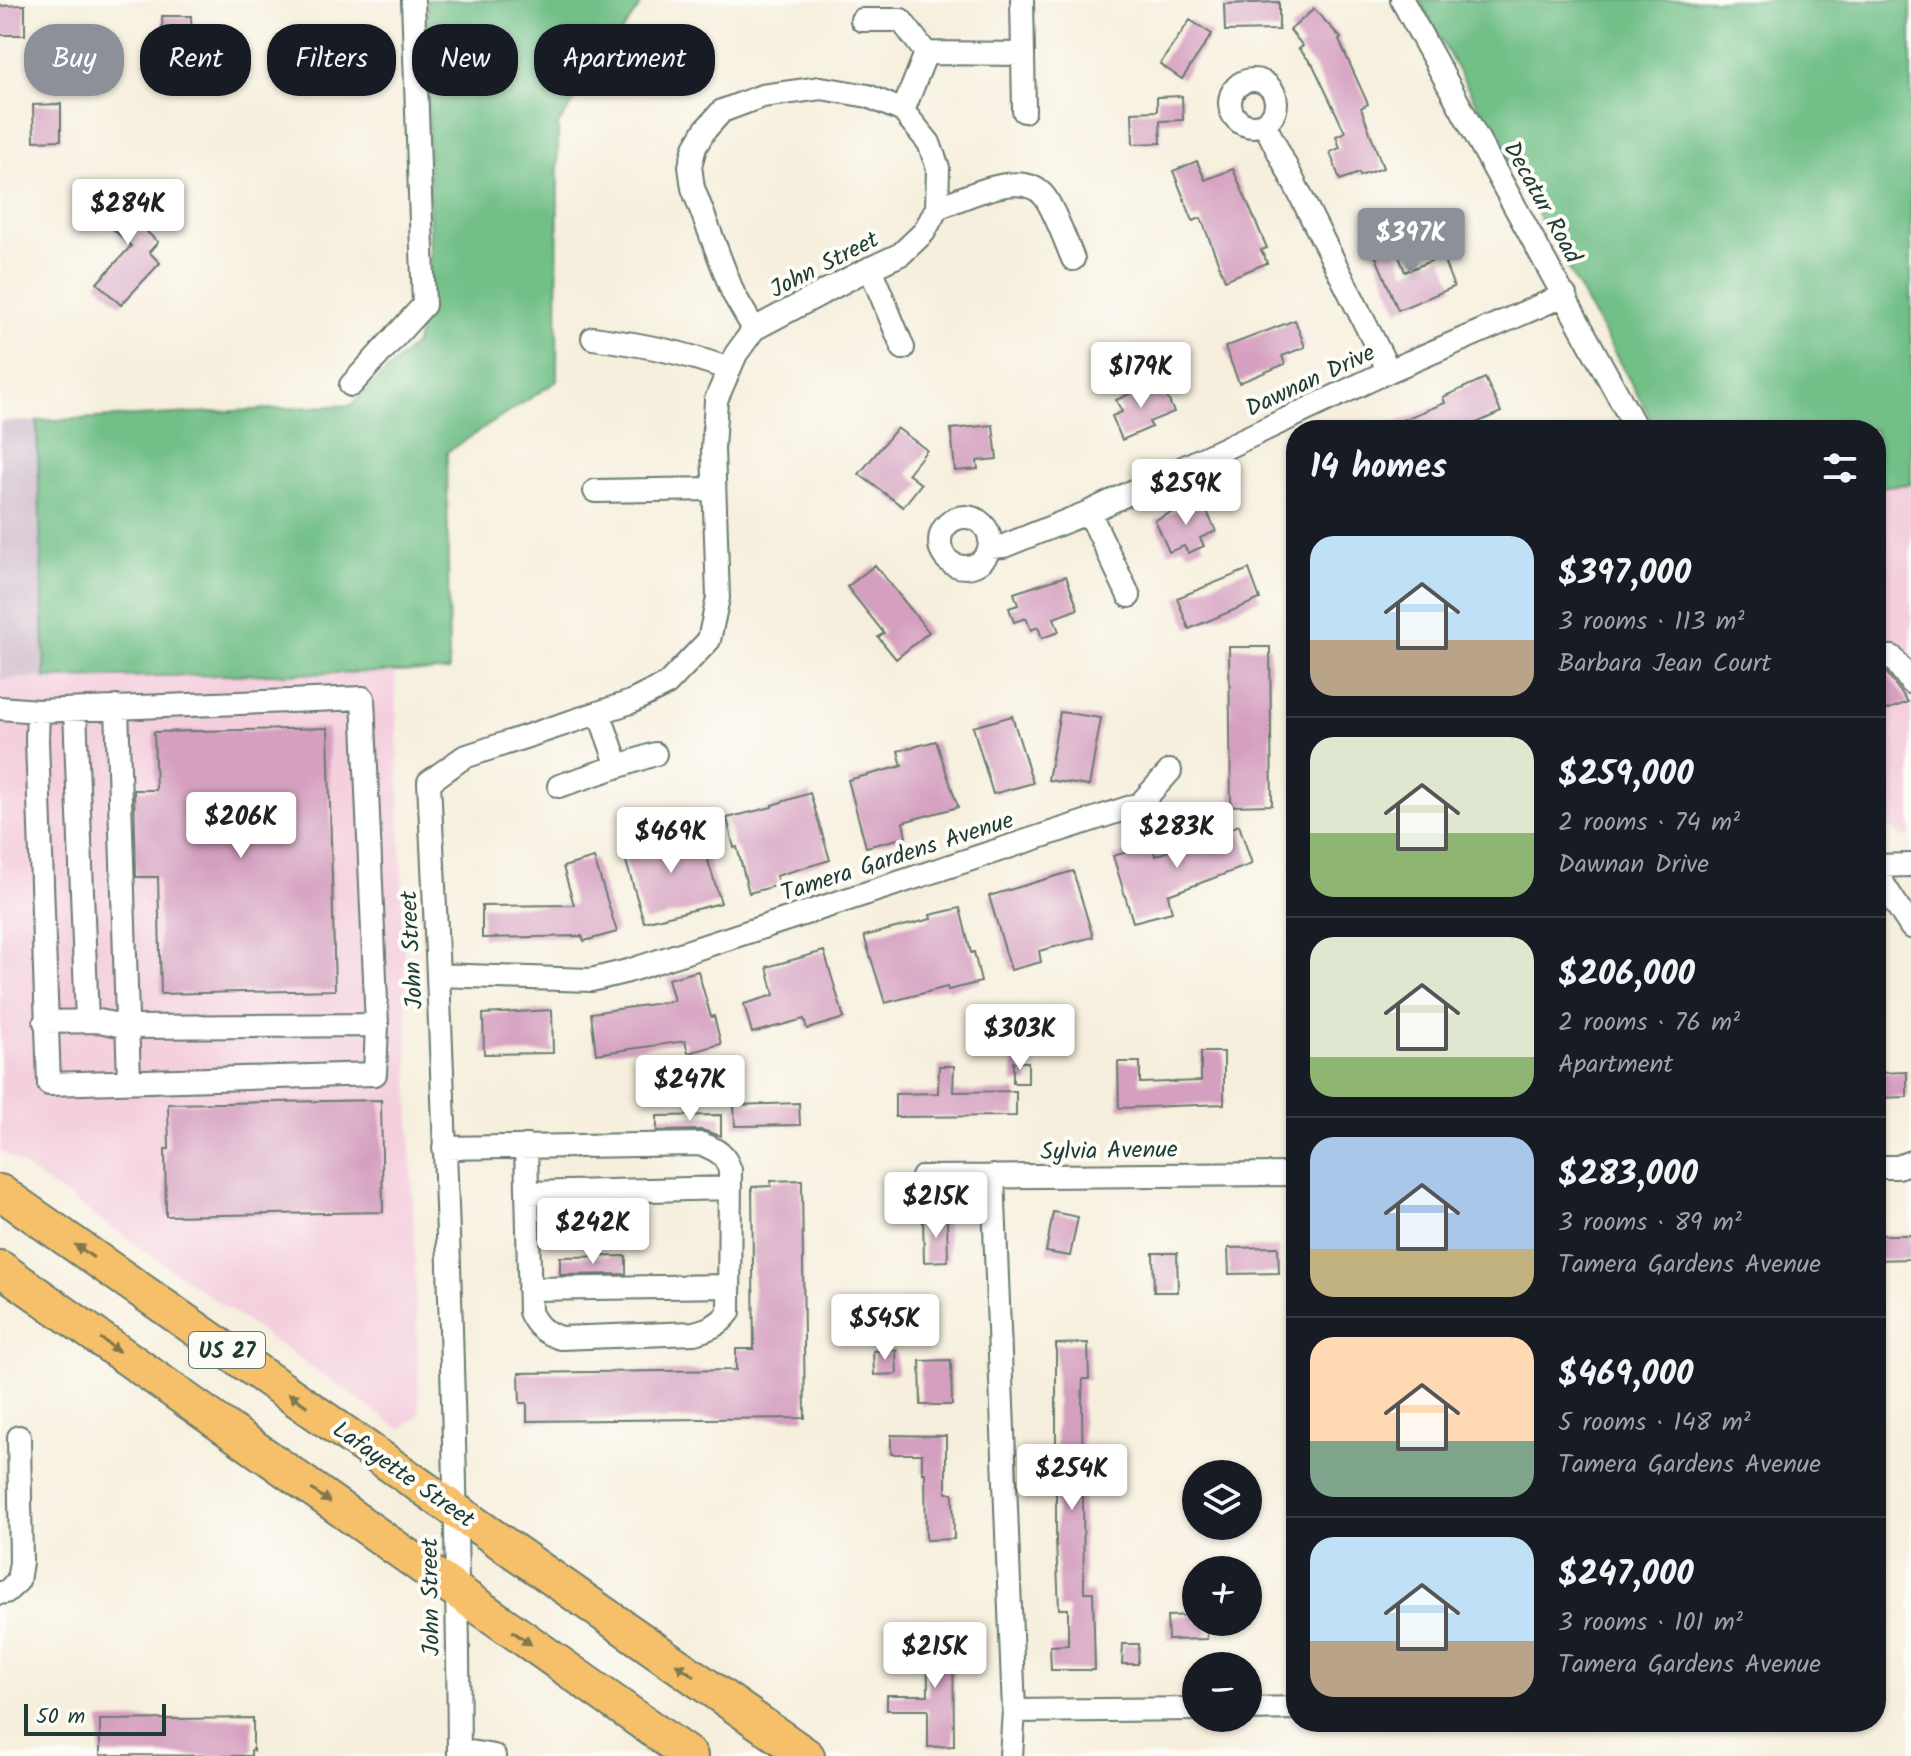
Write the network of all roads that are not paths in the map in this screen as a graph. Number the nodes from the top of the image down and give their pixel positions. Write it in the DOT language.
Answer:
graph roads {
  1 [pos="413,0"];
  2 [pos="1022,0"];
  3 [pos="1402,0"];
  4 [pos="862,20"];
  5 [pos="926,53"];
  6 [pos="1023,54"];
  7 [pos="903,111"];
  8 [pos="1024,111"];
  9 [pos="1264,123"];
  10 [pos="937,208"];
  11 [pos="1073,259"];
  12 [pos="870,268"];
  13 [pos="1565,295"];
  14 [pos="754,329"];
  15 [pos="593,338"];
  16 [pos="903,348"];
  17 [pos="728,369"];
  18 [pos="1389,371"];
  19 [pos="351,385"];
  20 [pos="1632,420"];
  21 [pos="714,489"];
  22 [pos="595,491"];
  23 [pos="1089,512"];
  24 [pos="990,547"];
  25 [pos="1129,596"];
  26 [pos="1886,657"];
  27 [pos="1911,682"];
  28 [pos="117,707"];
  29 [pos="0,708"];
  30 [pos="75,710"];
  31 [pos="38,711"];
  32 [pos="599,713"];
  33 [pos="655,754"];
  34 [pos="618,766"];
  35 [pos="1170,771"];
  36 [pos="559,786"];
  37 [pos="1911,865"];
  38 [pos="1886,866"];
  39 [pos="1886,888"];
  40 [pos="1911,927"];
  41 [pos="438,975"];
  42 [pos="87,1021"];
  43 [pos="45,1022"];
  44 [pos="377,1025"];
  45 [pos="128,1027"];
  46 [pos="129,1080"];
  47 [pos="526,1146"];
  48 [pos="444,1148"];
  49 [pos="1911,1162"];
  50 [pos="1886,1167"];
  51 [pos="1286,1174"];
  52 [pos="993,1176"];
  53 [pos="923,1177"];
  54 [pos="730,1188"];
  55 [pos="0,1192"];
  56 [pos="527,1193"];
  57 [pos="0,1268"];
  58 [pos="729,1286"];
  59 [pos="529,1289"];
  60 [pos="19,1437"];
  61 [pos="454,1508"];
  62 [pos="0,1593"];
  63 [pos="458,1594"];
  64 [pos="1286,1708"];
  65 [pos="1182,1709"];
  66 [pos="1262,1709"];
  67 [pos="1014,1711"];
  68 [pos="459,1753"];
  69 [pos="494,1756"];
  70 [pos="690,1756"];
  71 [pos="807,1756"];
  72 [pos="1011,1756"];
  1 -- 19 [label="street"];
  2 -- 6 [label="street"];
  3 -- 13 [label="street, Decatur Road"];
  4 -- 5 [label="street"];
  5 -- 6 [label="street"];
  5 -- 7 [label="street"];
  6 -- 8 [label="street"];
  7 -- 10 [label="street, John Street"];
  7 -- 14 [label="street, John Street"];
  9 -- 18 [label="street"];
  10 -- 11 [label="street"];
  10 -- 12 [label="street, John Street"];
  12 -- 14 [label="street, John Street"];
  12 -- 16 [label="street"];
  13 -- 18 [label="street, Dawnan Drive"];
  13 -- 20 [label="street, Decatur Road"];
  14 -- 17 [label="street, John Street"];
  15 -- 17 [label="street"];
  17 -- 21 [label="street, John Street"];
  18 -- 23 [label="street, Dawnan Drive"];
  21 -- 22 [label="street"];
  21 -- 32 [label="street, John Street"];
  23 -- 24 [label="street, Dawnan Drive"];
  23 -- 25 [label="street"];
  26 -- 27 [label="street"];
  28 -- 30 [label="street"];
  28 -- 44 [label="street"];
  28 -- 45 [label="street"];
  29 -- 31 [label="street"];
  30 -- 31 [label="street"];
  30 -- 42 [label="street"];
  31 -- 43 [label="street"];
  32 -- 34 [label="street"];
  32 -- 41 [label="street, John Street"];
  33 -- 34 [label="street"];
  34 -- 36 [label="street"];
  35 -- 41 [label="street, Tamera Gardens Avenue"];
  37 -- 38 [label="street"];
  39 -- 40 [label="street"];
  41 -- 48 [label="street, John Street"];
  42 -- 43 [label="street"];
  42 -- 45 [label="street"];
  43 -- 46 [label="street"];
  44 -- 45 [label="street"];
  44 -- 46 [label="street"];
  45 -- 46 [label="street"];
  47 -- 48 [label="street"];
  47 -- 54 [label="street"];
  47 -- 56 [label="street"];
  48 -- 61 [label="street, John Street"];
  49 -- 50 [label="street"];
  51 -- 52 [label="street, Sylvia Avenue"];
  52 -- 53 [label="street, Sylvia Avenue"];
  52 -- 67 [label="street"];
  54 -- 56 [label="street"];
  54 -- 58 [label="street"];
  61 -- 55 [label="highway, Lafayette Street / US 27, one-way"];
  56 -- 59 [label="street"];
  57 -- 63 [label="highway, US 27, one-way"];
  58 -- 59 [label="street"];
  58 -- 59 [label="street"];
  60 -- 62 [label="street"];
  61 -- 63 [label="street, John Street"];
  71 -- 61 [label="highway, Lafayette Street / US 27, one-way"];
  63 -- 68 [label="street, John Street"];
  63 -- 70 [label="highway, US 27, one-way"];
  64 -- 66 [label="street"];
  65 -- 67 [label="street"];
  67 -- 72 [label="street"];
  68 -- 69 [label="street"];
}
